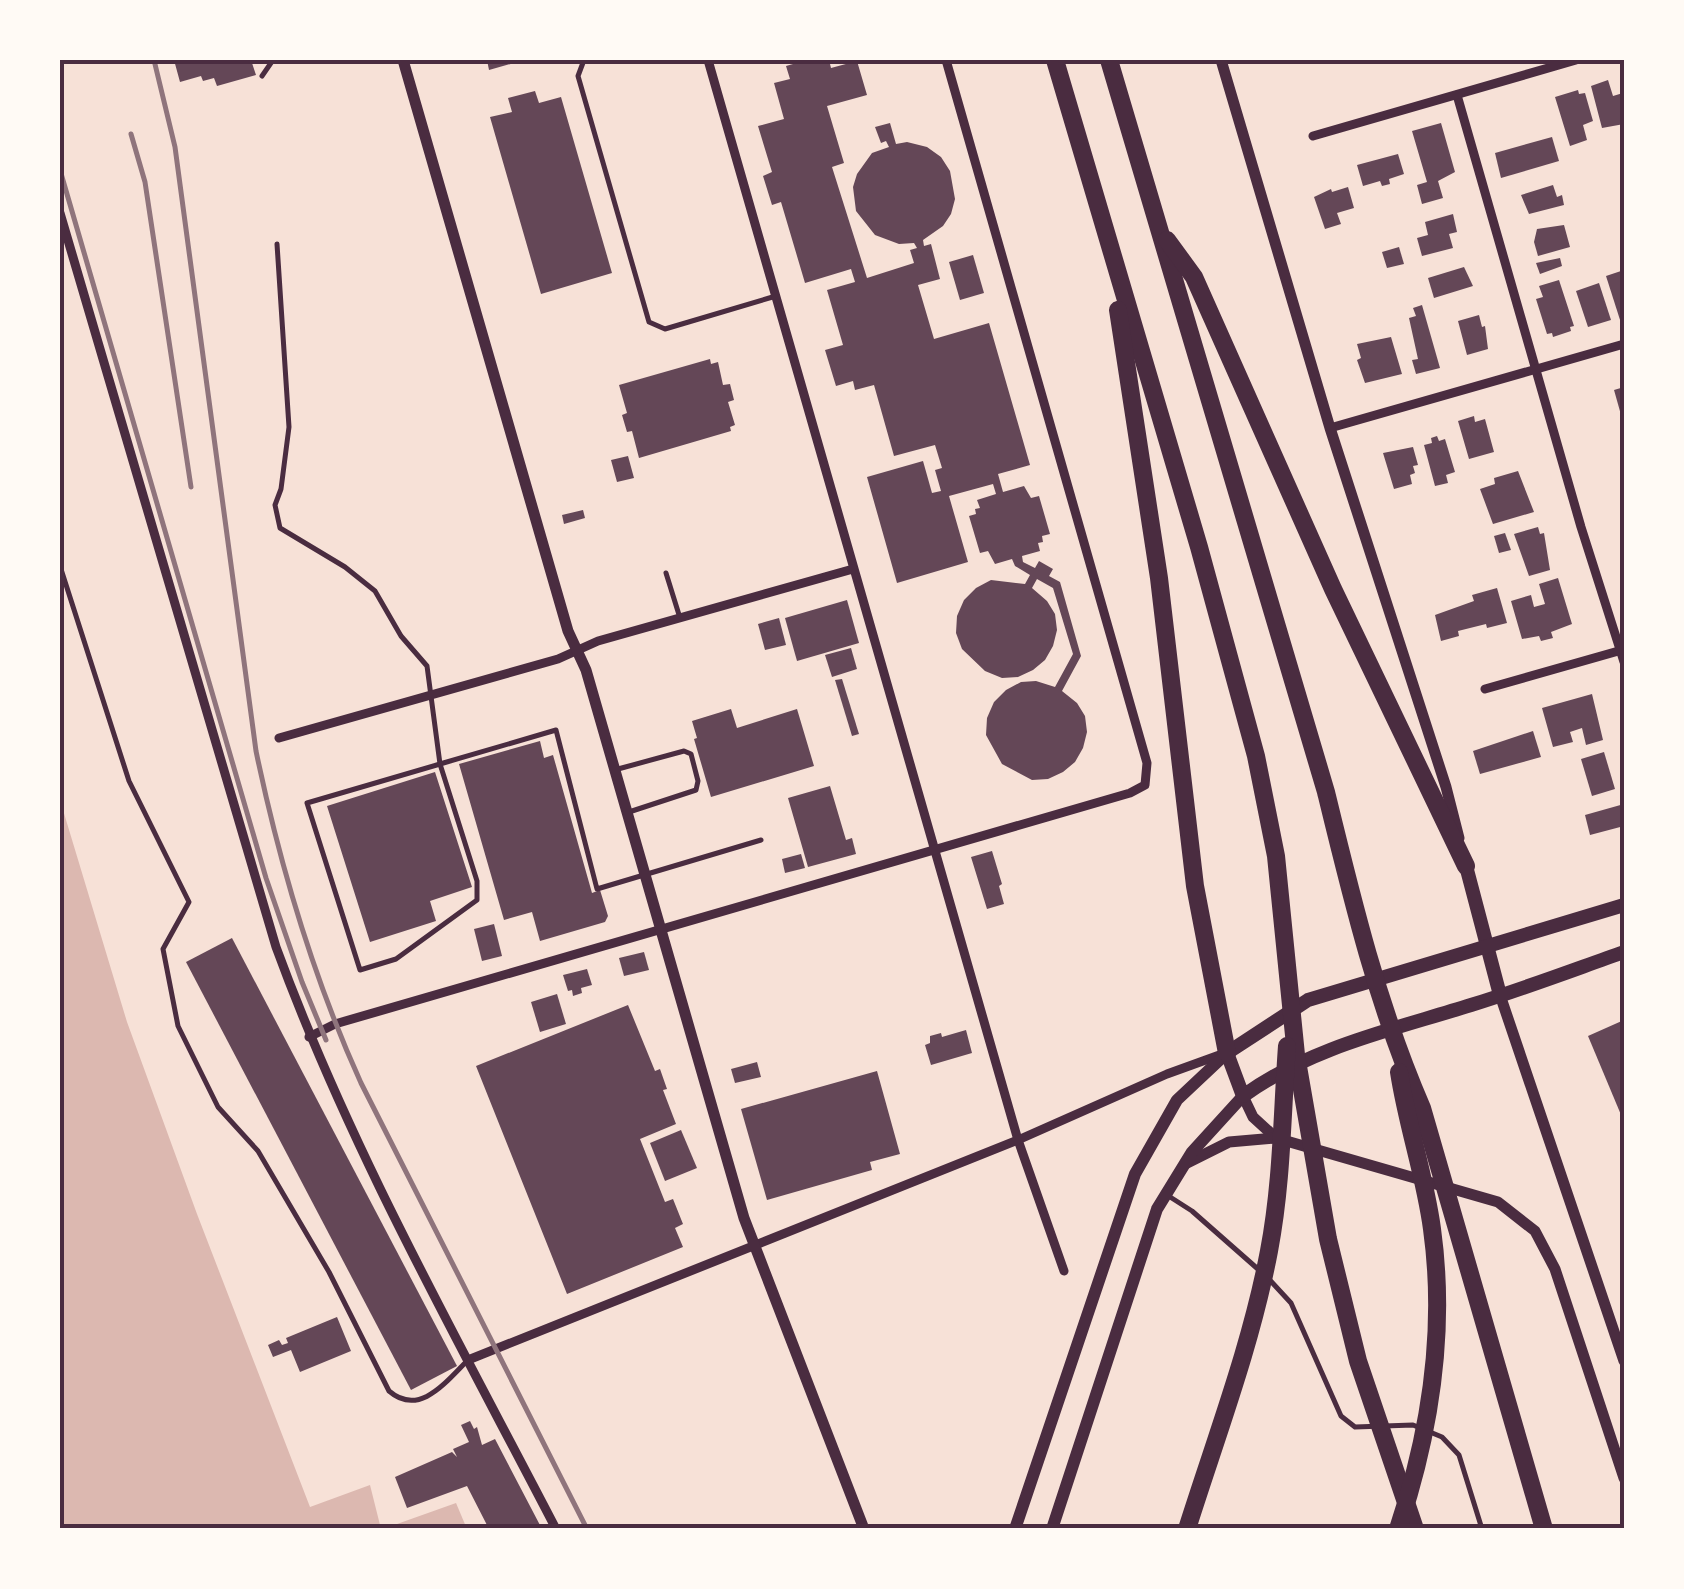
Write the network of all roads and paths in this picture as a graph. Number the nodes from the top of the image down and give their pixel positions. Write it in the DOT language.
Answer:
graph roads {
  1 [pos="272,60"];
  2 [pos="403,60"];
  3 [pos="584,60"];
  4 [pos="708,60"];
  5 [pos="946,60"];
  6 [pos="1055,60"];
  7 [pos="1109,60"];
  8 [pos="1222,60"];
  9 [pos="1576,60"];
  10 [pos="262,76"];
  11 [pos="1456,94"];
  12 [pos="1313,136"];
  13 [pos="60,213"];
  14 [pos="1158,229"];
  15 [pos="1106,236"];
  16 [pos="277,244"];
  17 [pos="776,296"];
  18 [pos="1624,344"];
  19 [pos="1536,369"];
  20 [pos="1330,428"];
  21 [pos="60,566"];
  22 [pos="853,568"];
  23 [pos="666,573"];
  24 [pos="680,618"];
  25 [pos="577,650"];
  26 [pos="1623,654"];
  27 [pos="1486,689"];
  28 [pos="433,694"];
  29 [pos="279,738"];
  30 [pos="440,764"];
  31 [pos="614,770"];
  32 [pos="626,813"];
  33 [pos="761,840"];
  34 [pos="934,850"];
  35 [pos="1466,866"];
  36 [pos="644,876"];
  37 [pos="1624,905"];
  38 [pos="660,930"];
  39 [pos="1488,947"];
  40 [pos="1624,952"];
  41 [pos="1290,996"];
  42 [pos="1500,996"];
  43 [pos="308,1037"];
  44 [pos="1396,1047"];
  45 [pos="1227,1052"];
  46 [pos="1243,1096"];
  47 [pos="1276,1138"];
  48 [pos="1018,1140"];
  49 [pos="1182,1166"];
  50 [pos="1164,1194"];
  51 [pos="754,1244"];
  52 [pos="1064,1271"];
  53 [pos="468,1360"];
  54 [pos="1624,1361"];
  55 [pos="1426,1429"];
  56 [pos="1624,1478"];
  57 [pos="556,1529"];
  58 [pos="864,1529"];
  59 [pos="1015,1529"];
  60 [pos="1052,1529"];
  61 [pos="1186,1529"];
  62 [pos="1398,1529"];
  63 [pos="1416,1529"];
  64 [pos="1482,1529"];
  65 [pos="1544,1529"];
  1 -- 10 [label="lane"];
  2 -- 25 [label="street"];
  3 -- 17 [label="lane"];
  4 -- 17 [label="street"];
  5 -- 34 [label="street"];
  6 -- 15 [label="highway"];
  7 -- 14 [label="highway"];
  8 -- 20 [label="street"];
  9 -- 11 [label="street"];
  11 -- 12 [label="street"];
  11 -- 19 [label="street"];
  13 -- 43 [label="street"];
  14 -- 35 [label="highway"];
  14 -- 44 [label="highway"];
  15 -- 41 [label="highway"];
  15 -- 45 [label="highway"];
  16 -- 28 [label="lane"];
  17 -- 22 [label="street"];
  18 -- 19 [label="street"];
  19 -- 20 [label="street"];
  19 -- 26 [label="street"];
  20 -- 35 [label="street"];
  21 -- 53 [label="lane"];
  22 -- 24 [label="street"];
  22 -- 34 [label="street"];
  23 -- 24 [label="lane"];
  24 -- 25 [label="street"];
  25 -- 28 [label="street"];
  25 -- 31 [label="street"];
  26 -- 27 [label="street"];
  28 -- 29 [label="street"];
  28 -- 30 [label="lane"];
  30 -- 30 [label="lane"];
  30 -- 36 [label="lane"];
  31 -- 32 [label="street"];
  31 -- 32 [label="lane"];
  32 -- 36 [label="street"];
  33 -- 36 [label="lane"];
  34 -- 38 [label="street"];
  34 -- 48 [label="street"];
  35 -- 39 [label="main road"];
  36 -- 38 [label="street"];
  37 -- 39 [label="main road"];
  38 -- 43 [label="street"];
  38 -- 51 [label="street"];
  39 -- 42 [label="main road"];
  39 -- 45 [label="main road"];
  40 -- 42 [label="main road"];
  41 -- 61 [label="highway"];
  41 -- 63 [label="highway"];
  42 -- 46 [label="main road"];
  42 -- 54 [label="street"];
  43 -- 53 [label="street"];
  44 -- 55 [label="highway"];
  44 -- 65 [label="highway"];
  45 -- 46 [label="main road"];
  45 -- 48 [label="street"];
  45 -- 59 [label="main road"];
  46 -- 47 [label="street"];
  46 -- 49 [label="main road"];
  47 -- 49 [label="street"];
  47 -- 56 [label="street"];
  48 -- 51 [label="street"];
  48 -- 52 [label="street"];
  49 -- 50 [label="main road"];
  50 -- 55 [label="lane"];
  50 -- 60 [label="main road"];
  51 -- 53 [label="street"];
  51 -- 58 [label="street"];
  53 -- 57 [label="street"];
  55 -- 62 [label="highway"];
  55 -- 64 [label="lane"];
}
